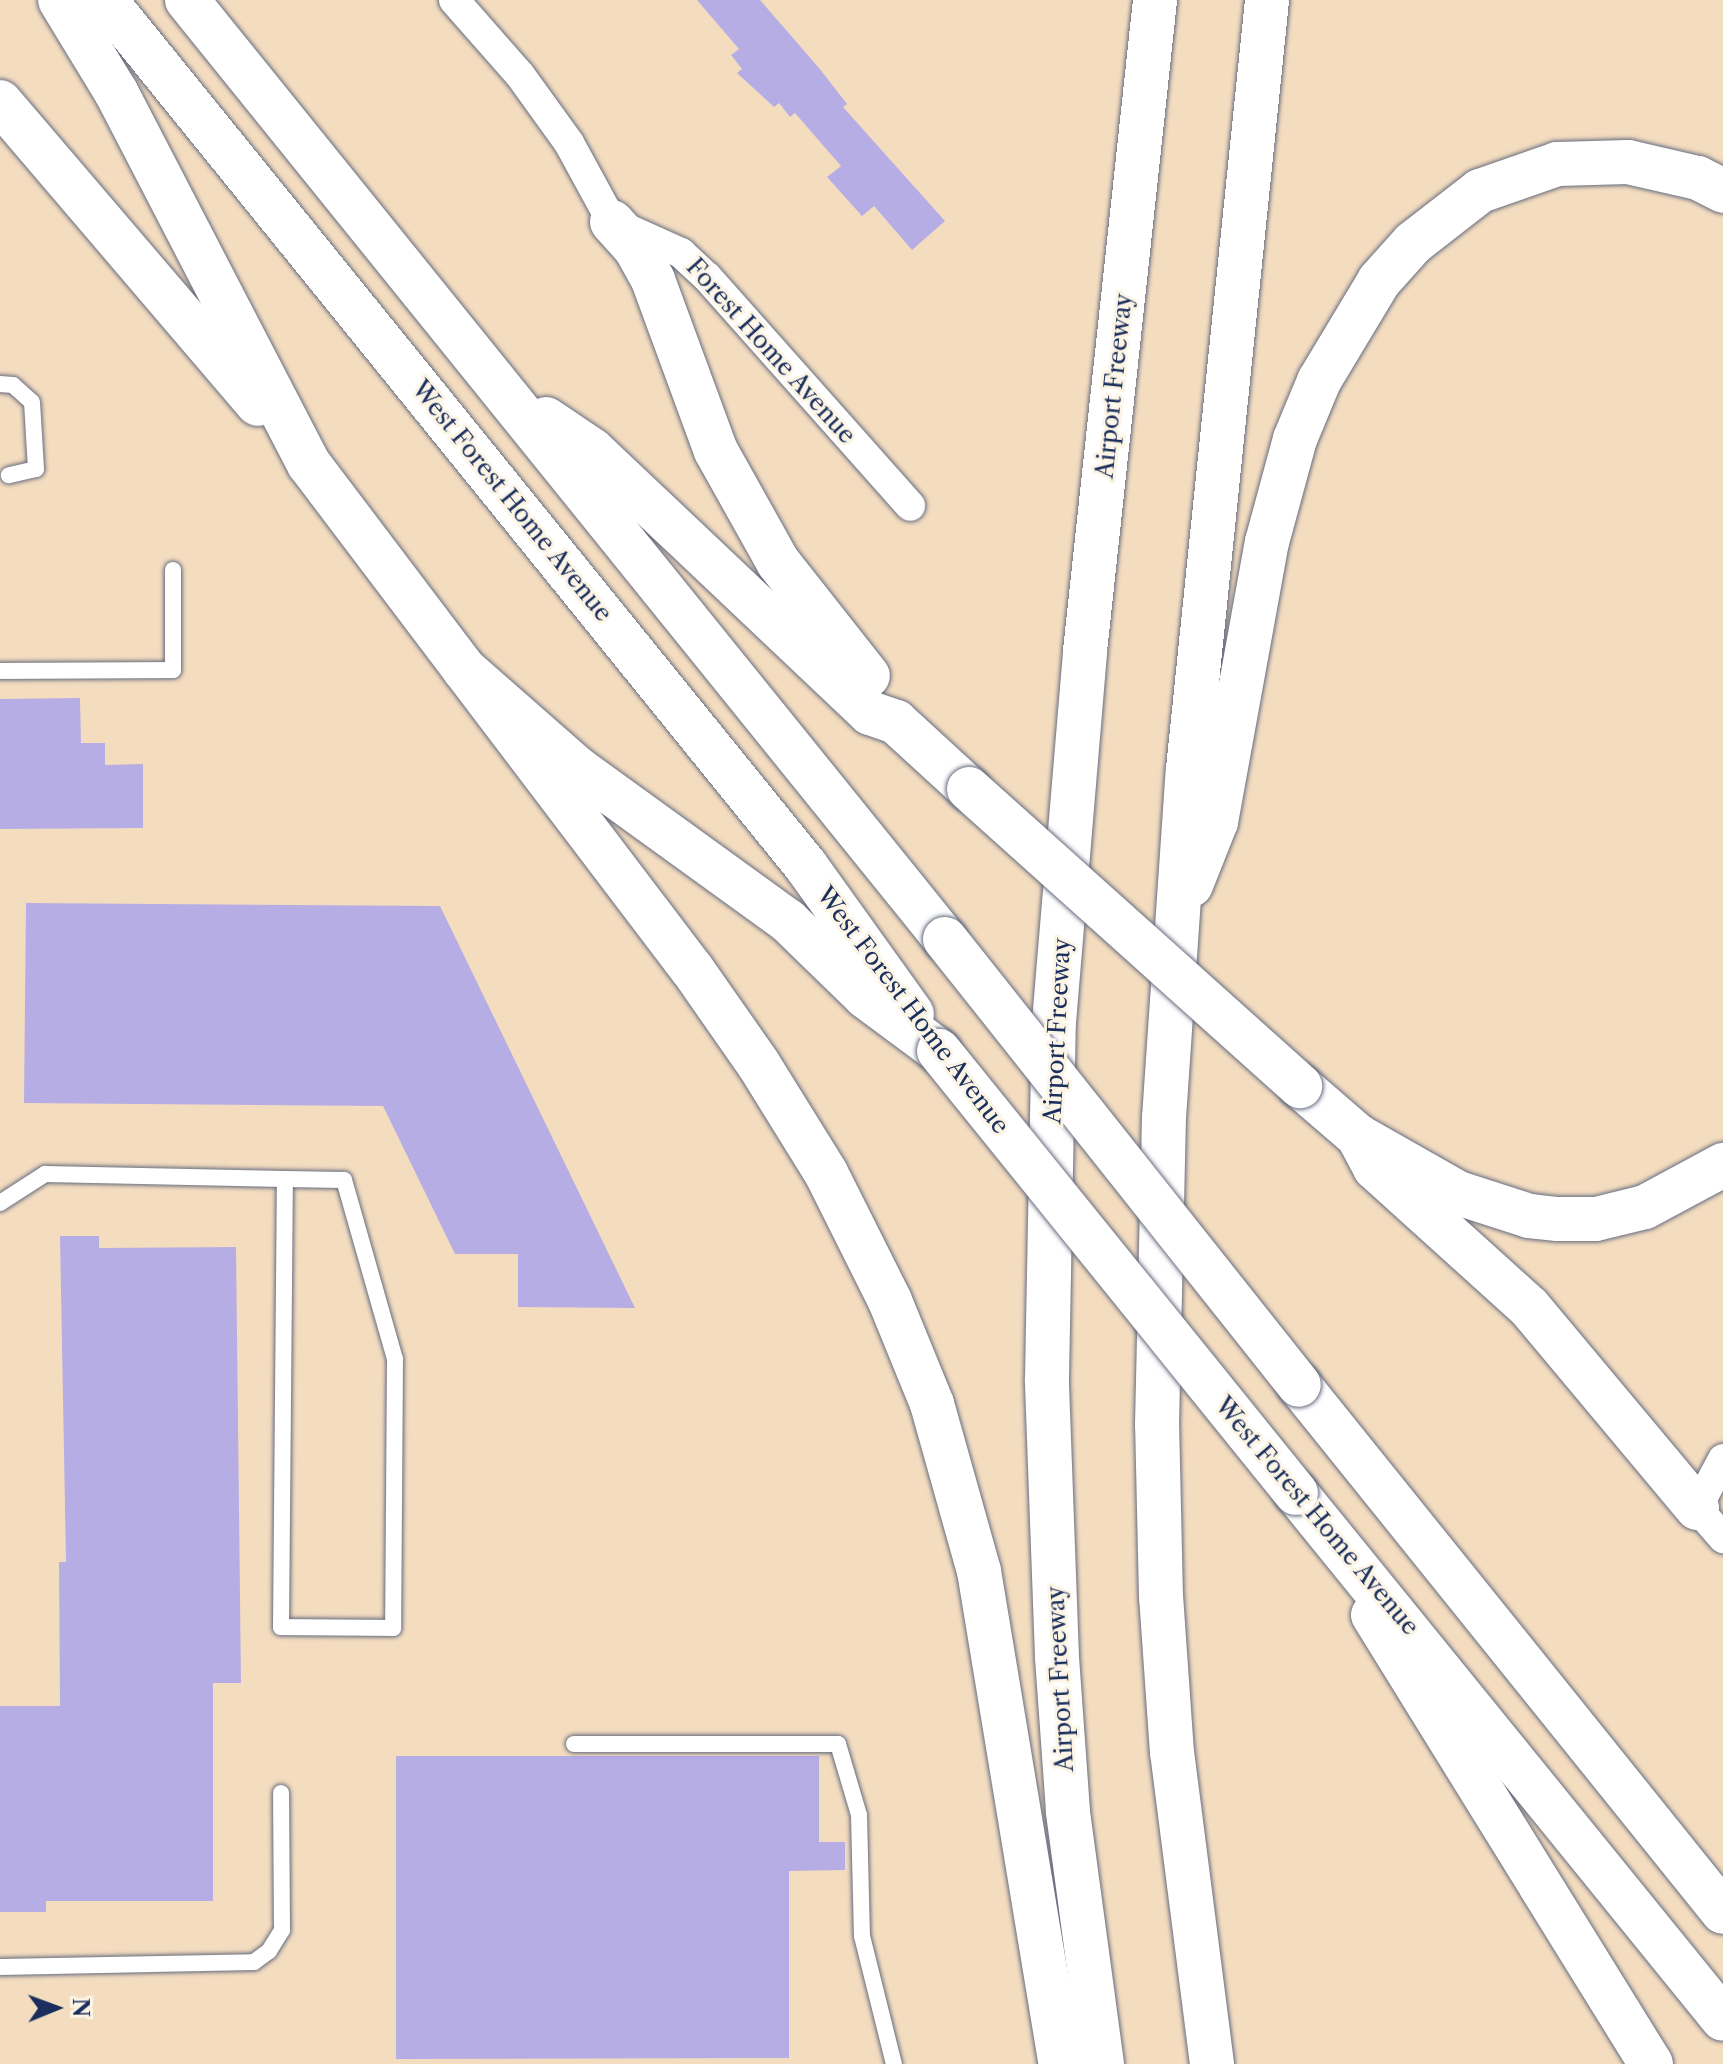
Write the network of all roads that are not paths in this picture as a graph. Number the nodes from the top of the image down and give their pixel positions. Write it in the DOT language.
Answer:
graph roads {
  1 [pos="60,0"];
  2 [pos="105,0"];
  3 [pos="187,0"];
  4 [pos="454,0"];
  5 [pos="1155,0"];
  6 [pos="1267,0"];
  7 [pos="0,102"];
  8 [pos="1723,191"];
  9 [pos="612,222"];
  10 [pos="0,384"];
  11 [pos="511,396"];
  12 [pos="309,464"];
  13 [pos="9,475"];
  14 [pos="910,506"];
  15 [pos="173,570"];
  16 [pos="464,669"];
  17 [pos="0,671"];
  18 [pos="896,722"];
  19 [pos="1173,928"];
  20 [pos="939,1051"];
  21 [pos="1358,1136"];
  22 [pos="1723,1165"];
  23 [pos="285,1179"];
  24 [pos="0,1203"];
  25 [pos="1723,1459"];
  26 [pos="1710,1523"];
  27 [pos="1329,1535"];
  28 [pos="574,1744"];
  29 [pos="281,1793"];
  30 [pos="1723,1912"];
  31 [pos="0,1967"];
  32 [pos="1723,2019"];
  33 [pos="894,2064"];
  34 [pos="1061,2064"];
  35 [pos="1102,2064"];
  36 [pos="1212,2064"];
  37 [pos="1651,2064"];
  1 -- 12 [label="main road"];
  2 -- 20 [label="main road, West Forest Home Avenue"];
  3 -- 11 [label="main road"];
  4 -- 9 [label="street"];
  5 -- 35 [label="main road, Airport Freeway"];
  6 -- 19 [label="main road"];
  7 -- 12 [label="main road"];
  8 -- 19 [label="main road"];
  9 -- 14 [label="street, Forest Home Avenue"];
  9 -- 18 [label="main road"];
  10 -- 13 [label="lane"];
  11 -- 18 [label="main road"];
  11 -- 30 [label="main road, bridge"];
  12 -- 16 [label="main road"];
  15 -- 17 [label="lane"];
  16 -- 20 [label="main road"];
  16 -- 34 [label="main road"];
  18 -- 21 [label="main road, bridge"];
  19 -- 36 [label="main road"];
  20 -- 27 [label="main road, West Forest Home Avenue, bridge"];
  21 -- 22 [label="main road"];
  21 -- 26 [label="main road"];
  23 -- 23 [label="lane"];
  23 -- 24 [label="lane"];
  25 -- 26 [label="street"];
  27 -- 32 [label="main road, West Forest Home Avenue"];
  27 -- 37 [label="main road"];
  28 -- 33 [label="lane"];
  29 -- 31 [label="lane"];
}
